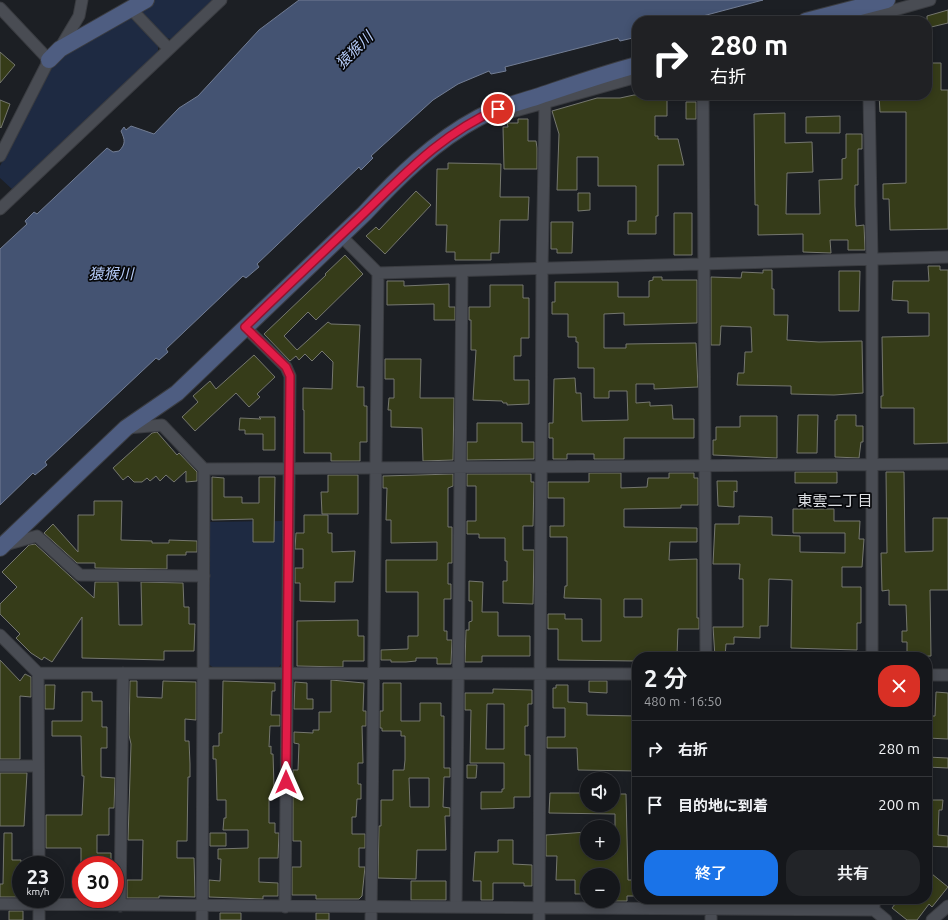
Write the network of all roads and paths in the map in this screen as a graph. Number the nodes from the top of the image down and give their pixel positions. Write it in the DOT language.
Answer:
graph roads {
  1 [pos="82,0"];
  2 [pos="146,0"];
  3 [pos="221,0"];
  4 [pos="887,0"];
  5 [pos="930,0"];
  6 [pos="0,8"];
  7 [pos="131,9"];
  8 [pos="825,16"];
  9 [pos="877,16"];
  10 [pos="168,48"];
  11 [pos="54,55"];
  12 [pos="632,67"];
  13 [pos="632,77"];
  14 [pos="607,79"];
  15 [pos="702,100"];
  16 [pos="869,100"];
  17 [pos="545,104"];
  18 [pos="479,118"];
  19 [pos="0,156"];
  20 [pos="0,209"];
  21 [pos="341,236"];
  22 [pos="948,257"];
  23 [pos="872,260"];
  24 [pos="704,264"];
  25 [pos="542,269"];
  26 [pos="462,271"];
  27 [pos="378,273"];
  28 [pos="245,327"];
  29 [pos="126,428"];
  30 [pos="948,464"];
  31 [pos="705,465"];
  32 [pos="872,465"];
  33 [pos="541,467"];
  34 [pos="289,468"];
  35 [pos="460,468"];
  36 [pos="204,469"];
  37 [pos="376,469"];
  38 [pos="1,547"];
  39 [pos="204,576"];
  40 [pos="0,635"];
  41 [pos="706,652"];
  42 [pos="872,652"];
  43 [pos="204,672"];
  44 [pos="458,672"];
  45 [pos="38,673"];
  46 [pos="123,673"];
  47 [pos="287,673"];
  48 [pos="373,673"];
  49 [pos="540,673"];
  50 [pos="632,674"];
  51 [pos="932,675"];
  52 [pos="948,675"];
  53 [pos="0,766"];
  54 [pos="38,766"];
  55 [pos="38,856"];
  56 [pos="121,856"];
  57 [pos="12,903"];
  58 [pos="0,904"];
  59 [pos="874,905"];
  60 [pos="124,906"];
  61 [pos="202,906"];
  62 [pos="948,906"];
  63 [pos="285,907"];
  64 [pos="456,907"];
  65 [pos="38,908"];
  66 [pos="371,908"];
  67 [pos="539,908"];
  68 [pos="711,910"];
  69 [pos="38,920"];
  70 [pos="202,920"];
  71 [pos="370,920"];
  72 [pos="539,920"];
  73 [pos="886,920"];
  74 [pos="932,920"];
  1 -- 11 [label="street"];
  2 -- 7 [label="street"];
  3 -- 10 [label="street"];
  4 -- 8 [label="street"];
  5 -- 9 [label="street"];
  6 -- 11 [label="street"];
  7 -- 10 [label="street"];
  7 -- 11 [label="street"];
  10 -- 20 [label="street"];
  11 -- 19 [label="street"];
  12 -- 14 [label="street"];
  13 -- 14 [label="street"];
  14 -- 17 [label="street"];
  14 -- 18 [label="street"];
  15 -- 24 [label="street"];
  16 -- 23 [label="street"];
  17 -- 18 [label="street"];
  17 -- 25 [label="street"];
  18 -- 21 [label="street"];
  21 -- 27 [label="street"];
  21 -- 28 [label="street"];
  22 -- 23 [label="street"];
  23 -- 24 [label="street"];
  23 -- 32 [label="street"];
  24 -- 25 [label="street"];
  24 -- 31 [label="street"];
  25 -- 26 [label="street"];
  25 -- 33 [label="street"];
  26 -- 27 [label="street"];
  26 -- 35 [label="street"];
  27 -- 37 [label="street"];
  28 -- 29 [label="street"];
  28 -- 34 [label="street"];
  29 -- 36 [label="street"];
  29 -- 38 [label="street"];
  30 -- 32 [label="street"];
  31 -- 32 [label="street"];
  31 -- 33 [label="street"];
  31 -- 41 [label="street"];
  32 -- 42 [label="street"];
  33 -- 35 [label="street"];
  33 -- 49 [label="street"];
  34 -- 36 [label="street"];
  34 -- 37 [label="street"];
  34 -- 47 [label="street"];
  35 -- 37 [label="street"];
  35 -- 44 [label="street"];
  36 -- 39 [label="street"];
  37 -- 48 [label="street"];
  38 -- 39 [label="street"];
  39 -- 43 [label="street"];
  40 -- 45 [label="street"];
  43 -- 46 [label="street"];
  43 -- 47 [label="street"];
  43 -- 61 [label="street"];
  44 -- 48 [label="street"];
  44 -- 49 [label="street"];
  44 -- 64 [label="street"];
  45 -- 46 [label="street"];
  45 -- 54 [label="street"];
  46 -- 56 [label="street"];
  47 -- 48 [label="street"];
  47 -- 63 [label="street"];
  48 -- 66 [label="street"];
  49 -- 50 [label="street"];
  49 -- 67 [label="street"];
  51 -- 52 [label="street"];
  53 -- 54 [label="street"];
  54 -- 55 [label="street"];
  57 -- 58 [label="street"];
  59 -- 68 [label="street"];
  59 -- 73 [label="street"];
  60 -- 61 [label="street"];
  61 -- 63 [label="street"];
  61 -- 70 [label="street"];
  62 -- 74 [label="street"];
  63 -- 66 [label="street"];
  64 -- 66 [label="street"];
  64 -- 67 [label="street"];
  65 -- 69 [label="street"];
  66 -- 71 [label="street"];
  67 -- 68 [label="street"];
  67 -- 72 [label="street"];
}
